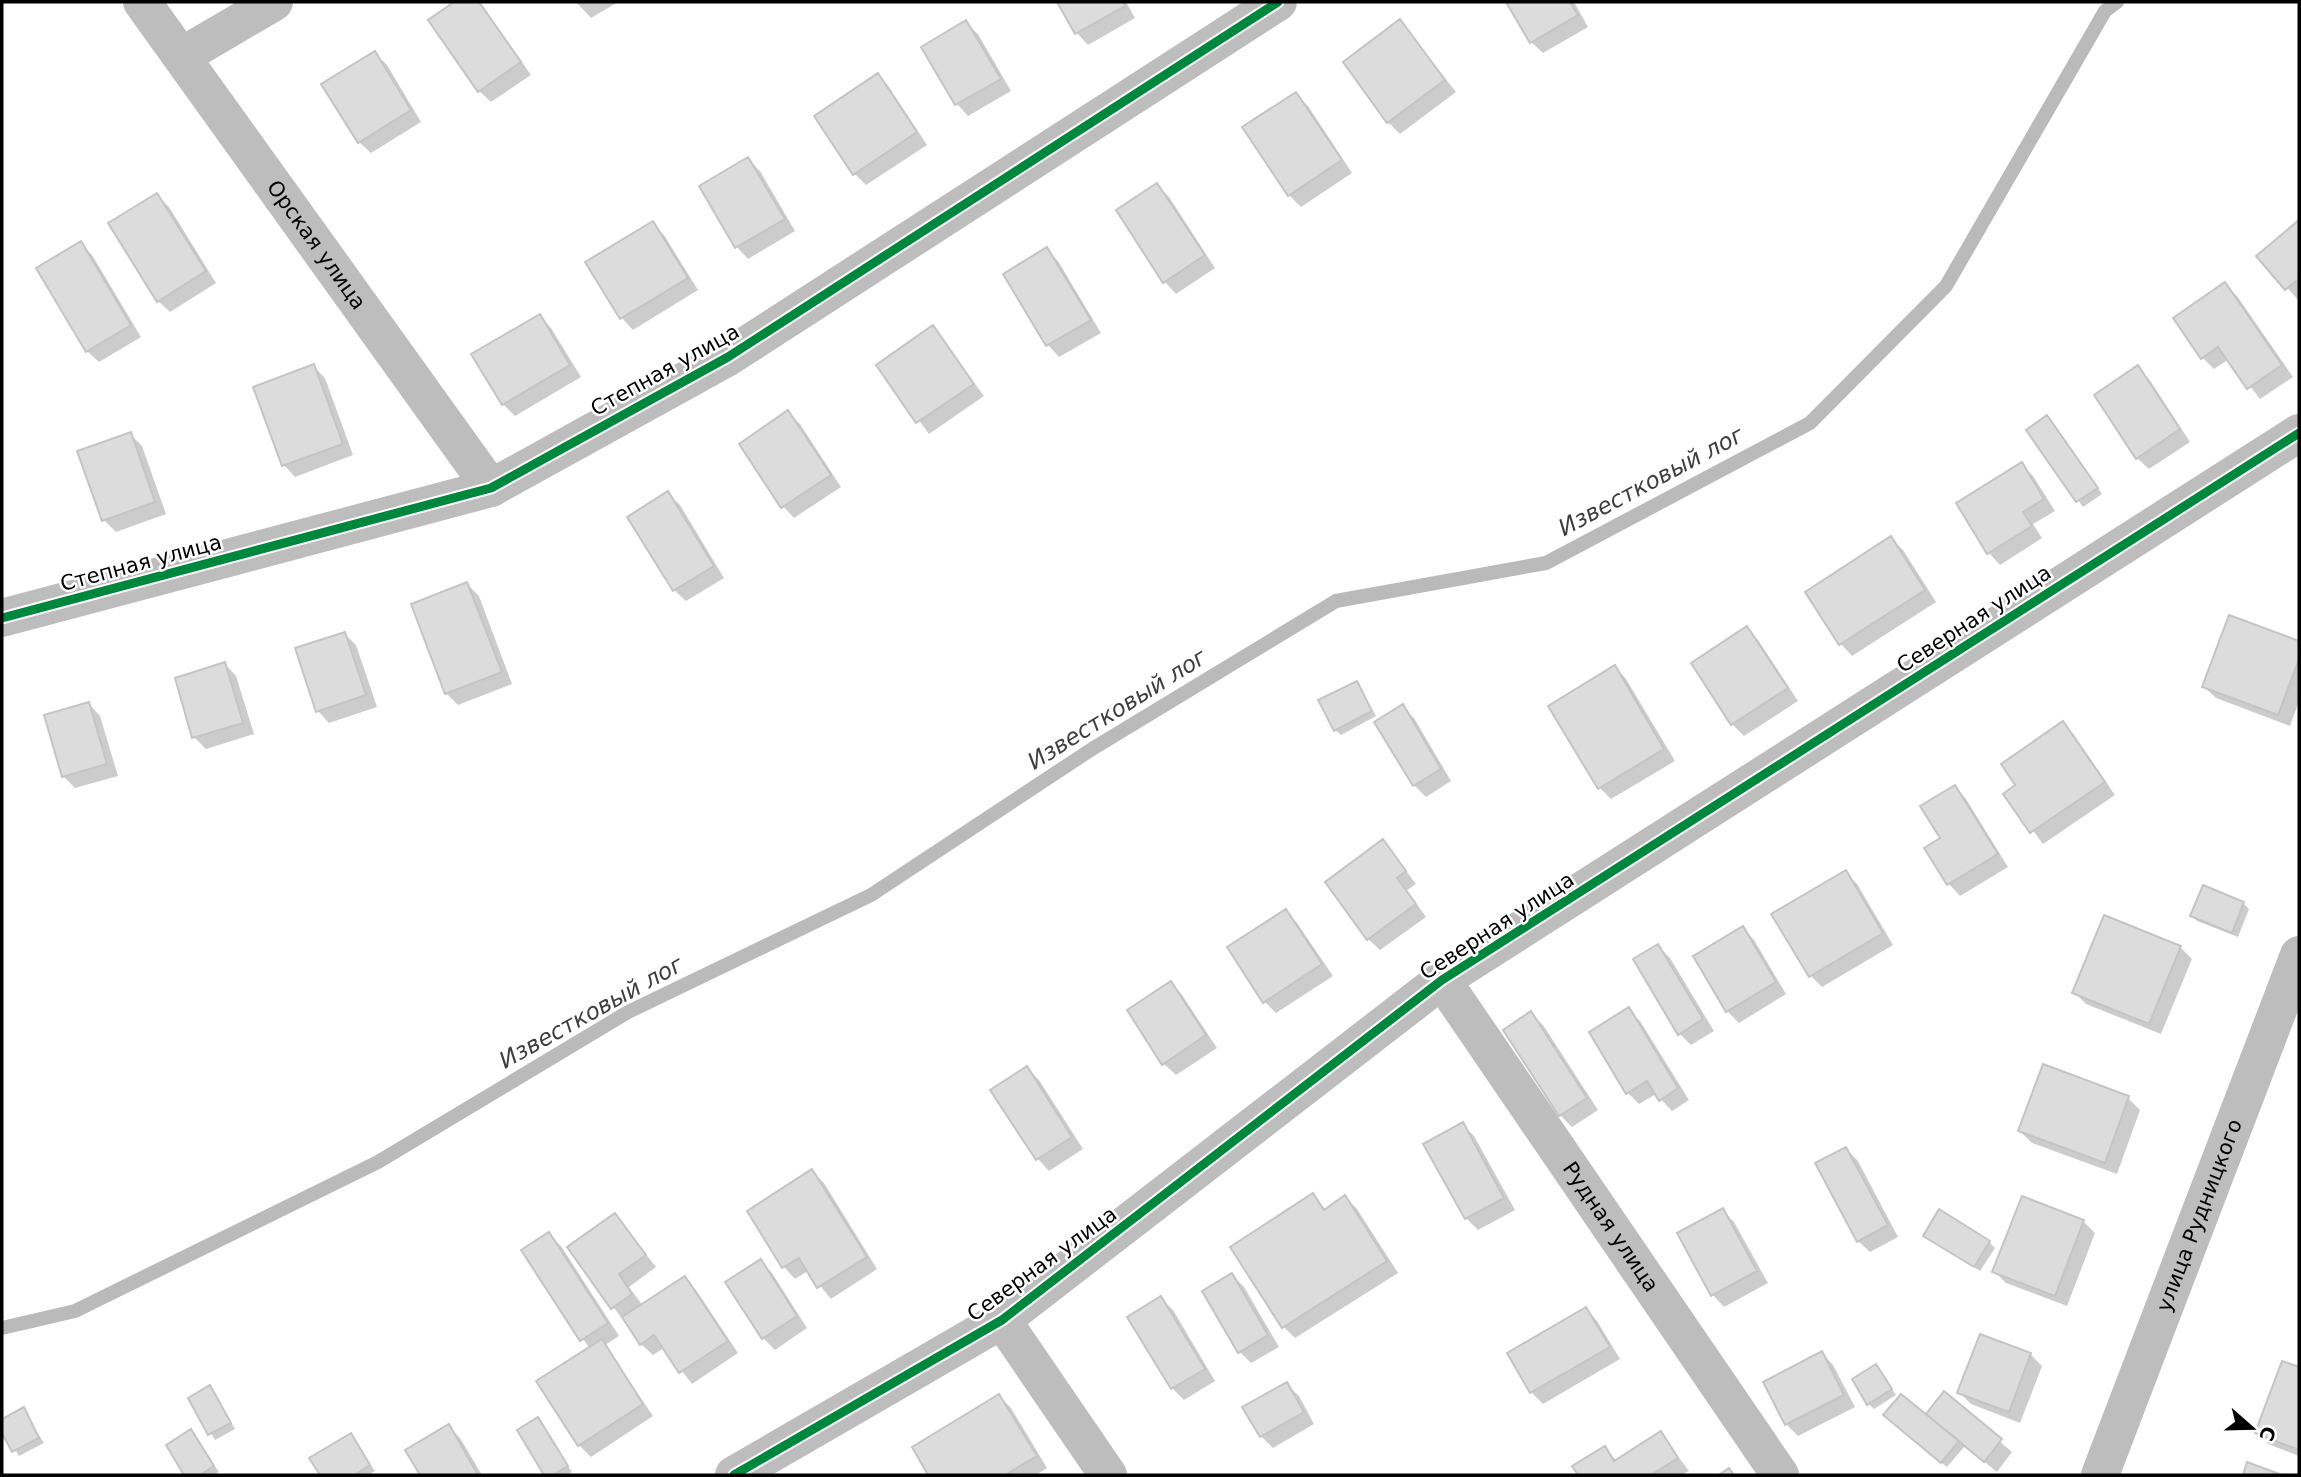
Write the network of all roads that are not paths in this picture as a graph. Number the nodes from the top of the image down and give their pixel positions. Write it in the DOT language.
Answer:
graph roads {
  1 [pos="142,2"];
  2 [pos="274,2"];
  3 [pos="1278,2"];
  4 [pos="182,56"];
  5 [pos="2299,433"];
  6 [pos="491,488"];
  7 [pos="2,618"];
  8 [pos="2299,955"];
  9 [pos="1442,980"];
  10 [pos="1002,1320"];
  11 [pos="734,1475"];
  12 [pos="1108,1475"];
  13 [pos="1780,1475"];
  14 [pos="2100,1475"];
  1 -- 4 [label="street, Орская улица"];
  2 -- 4 [label="street"];
  3 -- 6 [label="street, Степная улица"];
  4 -- 6 [label="street, Орская улица"];
  5 -- 9 [label="street, Северная улица"];
  6 -- 7 [label="street, Степная улица"];
  8 -- 14 [label="street, улица Рудницкого"];
  9 -- 10 [label="street, Северная улица"];
  9 -- 13 [label="street, Рудная улица"];
  10 -- 11 [label="street, Северная улица"];
  10 -- 12 [label="street"];
}
